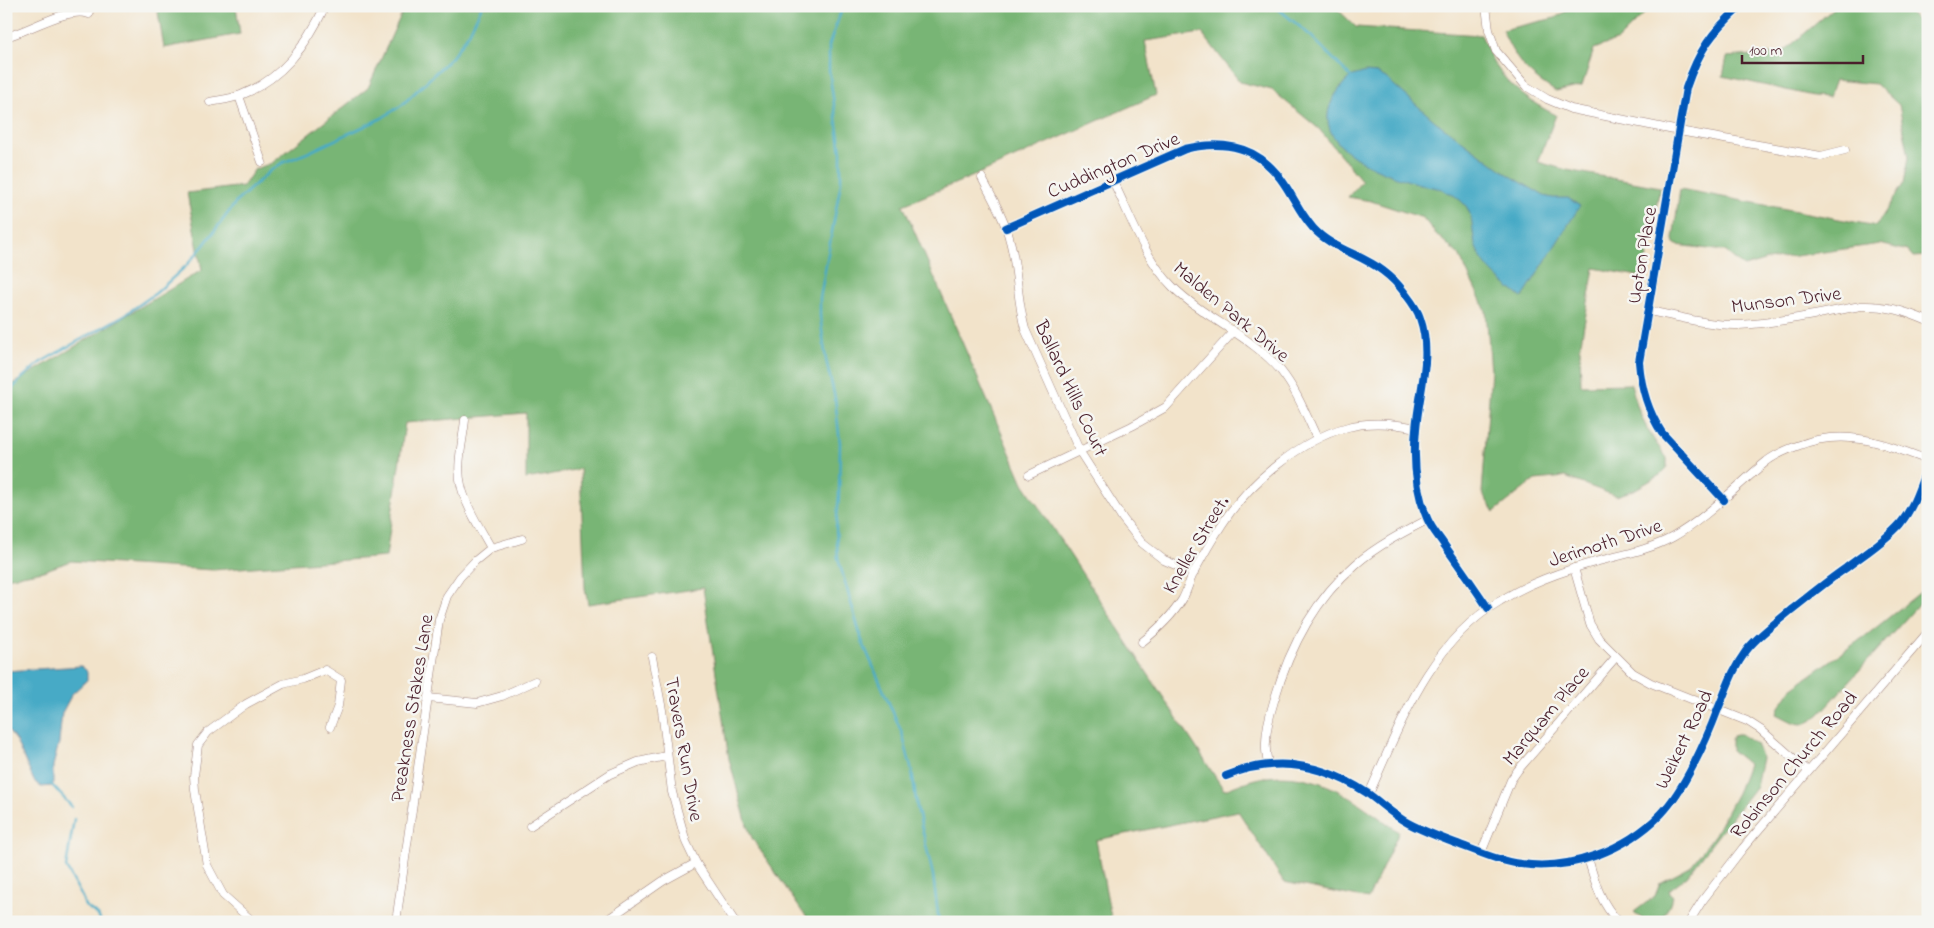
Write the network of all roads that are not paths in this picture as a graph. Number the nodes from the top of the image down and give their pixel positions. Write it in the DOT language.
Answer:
graph roads {
  1 [pos="325,6"];
  2 [pos="1486,6"];
  3 [pos="1741,6"];
  4 [pos="89,14"];
  5 [pos="6,37"];
  6 [pos="238,96"];
  7 [pos="210,102"];
  8 [pos="1679,131"];
  9 [pos="1845,150"];
  10 [pos="262,162"];
  11 [pos="982,178"];
  12 [pos="1113,181"];
  13 [pos="1006,228"];
  14 [pos="1648,311"];
  15 [pos="1928,320"];
  16 [pos="1233,332"];
  17 [pos="465,420"];
  18 [pos="1416,428"];
  19 [pos="1317,438"];
  20 [pos="1080,452"];
  21 [pos="1928,460"];
  22 [pos="1928,466"];
  23 [pos="1029,475"];
  24 [pos="1724,500"];
  25 [pos="1427,520"];
  26 [pos="522,539"];
  27 [pos="491,548"];
  28 [pos="1574,568"];
  29 [pos="1194,573"];
  30 [pos="1488,608"];
  31 [pos="1928,632"];
  32 [pos="1142,642"];
  33 [pos="652,657"];
  34 [pos="1616,657"];
  35 [pos="535,680"];
  36 [pos="428,698"];
  37 [pos="1718,709"];
  38 [pos="330,727"];
  39 [pos="666,756"];
  40 [pos="1268,765"];
  41 [pos="1808,771"];
  42 [pos="1226,776"];
  43 [pos="1369,794"];
  44 [pos="530,826"];
  45 [pos="1481,853"];
  46 [pos="1588,858"];
  47 [pos="696,864"];
  48 [pos="398,921"];
  49 [pos="250,922"];
  50 [pos="604,922"];
  51 [pos="735,922"];
  52 [pos="1620,922"];
  53 [pos="1689,922"];
  1 -- 6 [label="street"];
  2 -- 8 [label="street"];
  3 -- 8 [label="street, Upton Place"];
  4 -- 5 [label="street"];
  6 -- 7 [label="street"];
  6 -- 10 [label="street"];
  8 -- 9 [label="street"];
  8 -- 14 [label="street, Upton Place"];
  11 -- 13 [label="street, Ballard Hills Court"];
  12 -- 13 [label="street, Cuddington Drive"];
  12 -- 16 [label="street, Malden Park Drive"];
  12 -- 18 [label="street, Cuddington Drive"];
  13 -- 20 [label="street, Ballard Hills Court"];
  14 -- 15 [label="street, Munson Drive"];
  14 -- 24 [label="street, Upton Place"];
  16 -- 19 [label="street, Malden Park Drive"];
  16 -- 20 [label="street"];
  17 -- 27 [label="street"];
  18 -- 19 [label="street, Kneller Street."];
  18 -- 25 [label="street, Cuddington Drive"];
  19 -- 29 [label="street, Kneller Street."];
  20 -- 23 [label="street"];
  20 -- 29 [label="street, Ballard Hills Court"];
  21 -- 24 [label="street, Jerimoth Drive"];
  22 -- 37 [label="street, Weikert Road"];
  24 -- 28 [label="street, Jerimoth Drive"];
  25 -- 30 [label="street, Cuddington Drive"];
  25 -- 40 [label="street"];
  26 -- 27 [label="street, Preakness Stakes Lane"];
  27 -- 36 [label="street, Preakness Stakes Lane"];
  28 -- 30 [label="street, Jerimoth Drive"];
  28 -- 34 [label="street"];
  29 -- 32 [label="street, Kneller Street."];
  30 -- 43 [label="street, Jerimoth Drive"];
  31 -- 41 [label="street, Robinson Church Road"];
  33 -- 39 [label="street, Travers Run Drive"];
  34 -- 37 [label="street"];
  34 -- 45 [label="street, Marquam Place"];
  35 -- 36 [label="street"];
  36 -- 48 [label="street, Preakness Stakes Lane"];
  37 -- 41 [label="street"];
  37 -- 46 [label="street, Weikert Road"];
  38 -- 49 [label="street"];
  39 -- 44 [label="street"];
  39 -- 47 [label="street, Travers Run Drive"];
  40 -- 42 [label="street, Weikert Road"];
  40 -- 43 [label="street, Weikert Road"];
  41 -- 53 [label="street, Robinson Church Road"];
  43 -- 45 [label="street, Weikert Road"];
  45 -- 46 [label="street, Weikert Road"];
  46 -- 52 [label="street"];
  47 -- 50 [label="street"];
  47 -- 51 [label="street, Travers Run Drive"];
}
